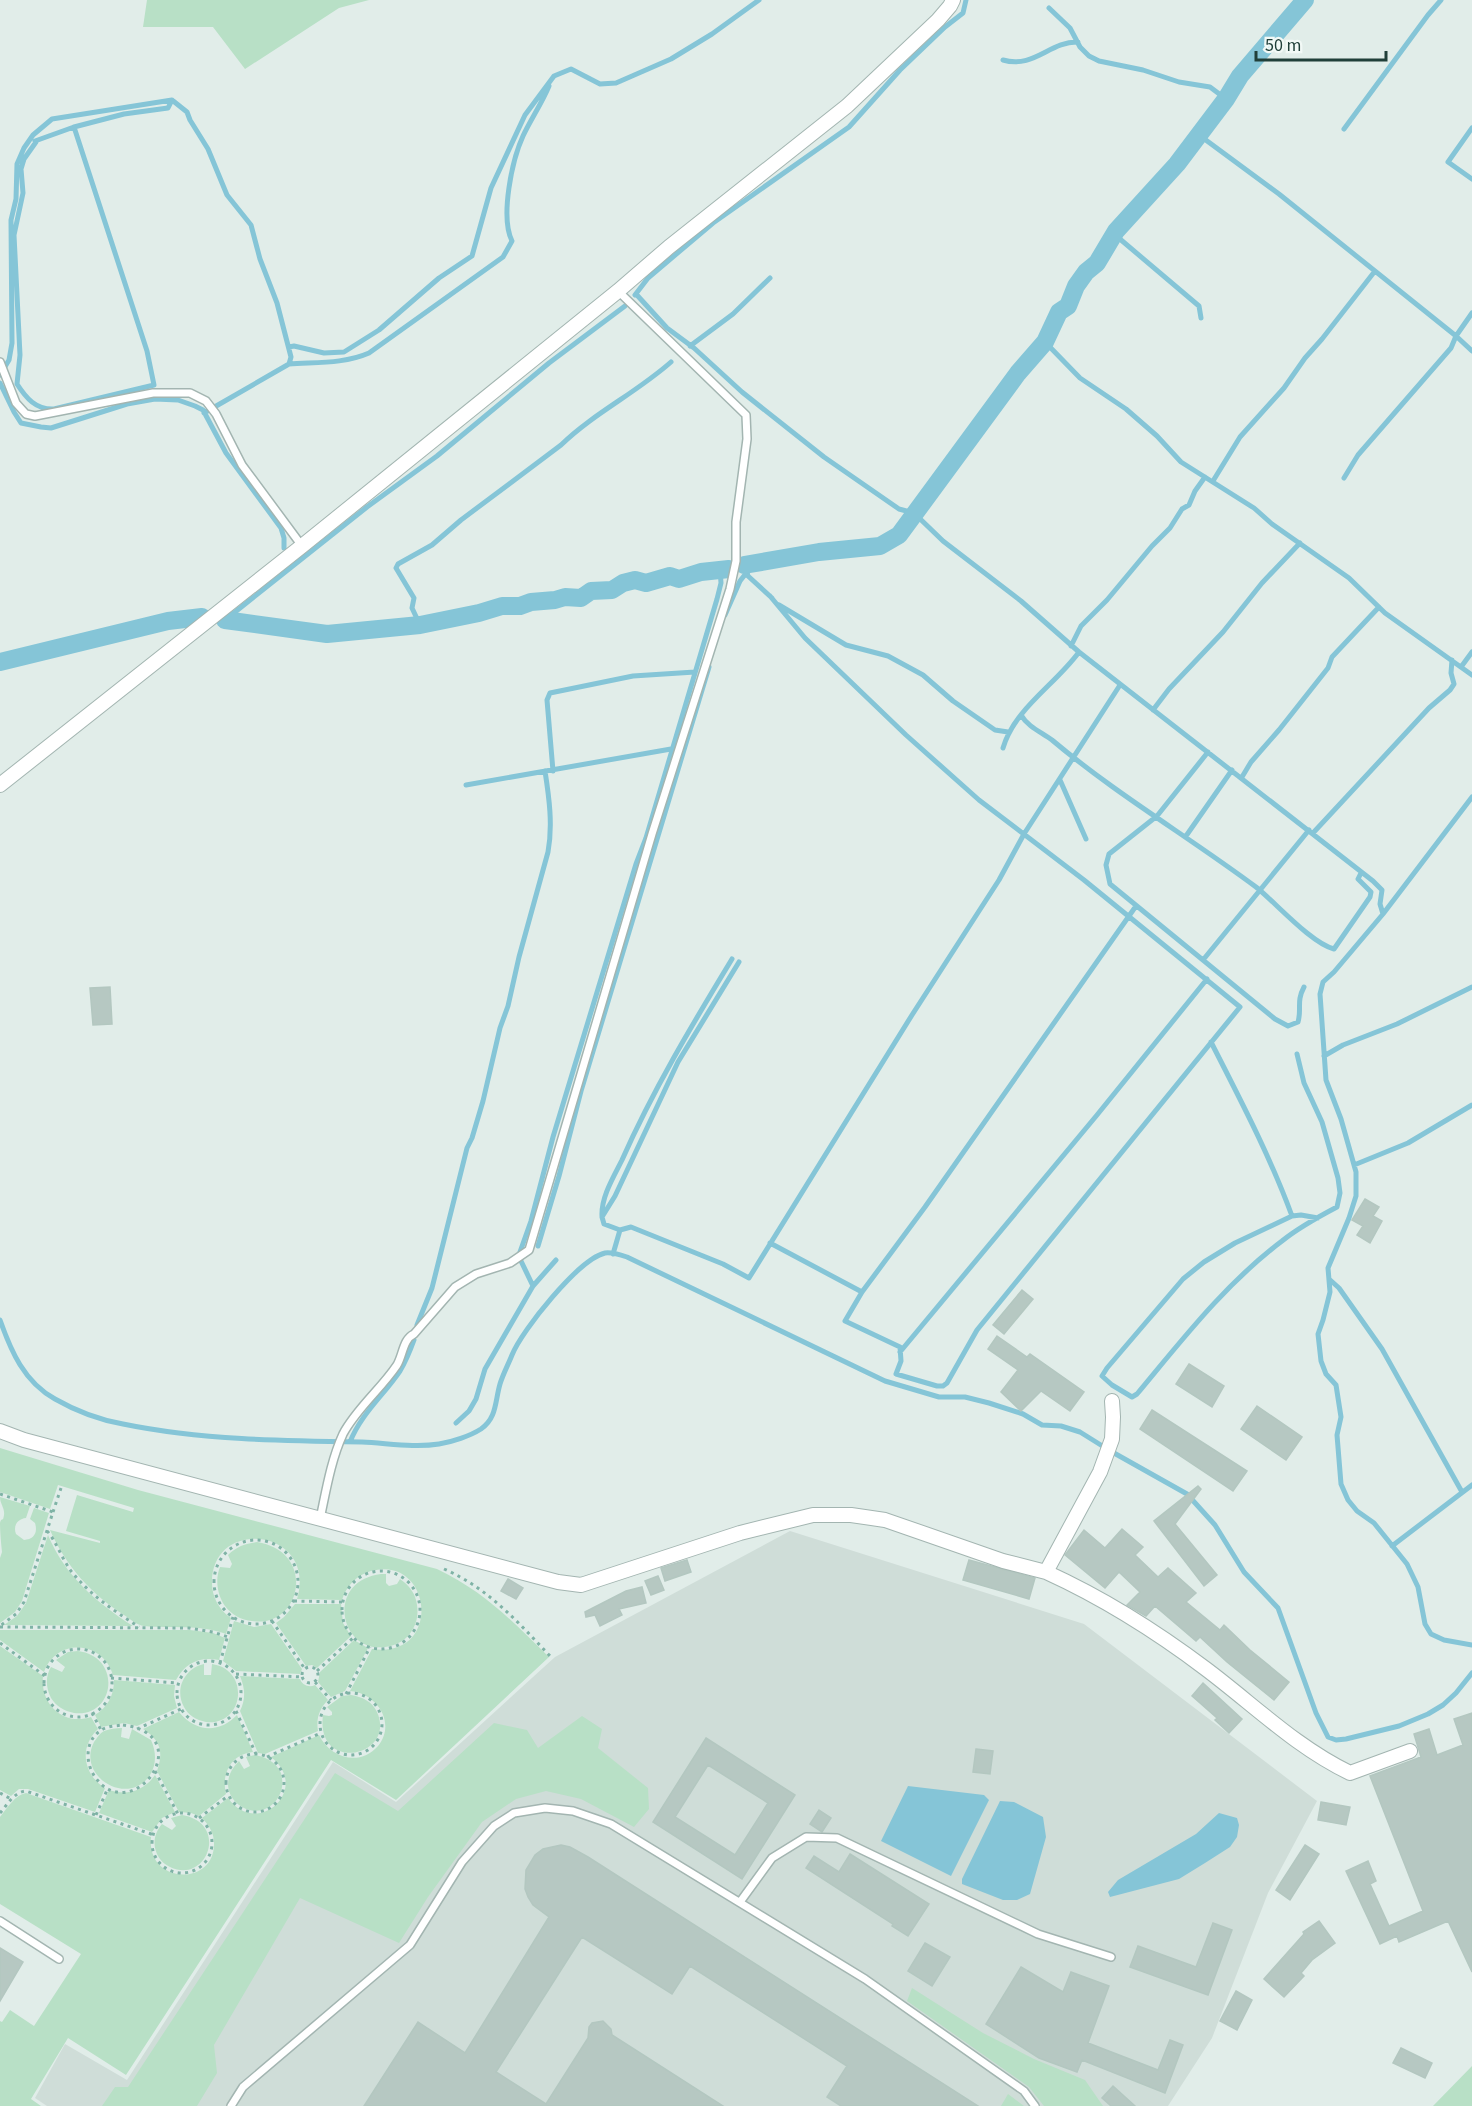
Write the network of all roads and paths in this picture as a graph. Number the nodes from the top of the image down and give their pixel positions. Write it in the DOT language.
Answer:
graph roads {
  1 [pos="953,0"];
  2 [pos="618,291"];
  3 [pos="0,362"];
  4 [pos="302,546"];
  5 [pos="0,785"];
  6 [pos="1112,1401"];
  7 [pos="0,1431"];
  8 [pos="61,1488"];
  9 [pos="0,1494"];
  10 [pos="53,1512"];
  11 [pos="320,1519"];
  12 [pos="47,1531"];
  13 [pos="438,1567"];
  14 [pos="1046,1572"];
  15 [pos="294,1601"];
  16 [pos="343,1602"];
  17 [pos="233,1617"];
  18 [pos="272,1621"];
  19 [pos="0,1627"];
  20 [pos="140,1628"];
  21 [pos="228,1636"];
  22 [pos="354,1637"];
  23 [pos="0,1643"];
  24 [pos="370,1647"];
  25 [pos="550,1656"];
  26 [pos="220,1663"];
  27 [pos="305,1669"];
  28 [pos="317,1671"];
  29 [pos="235,1674"];
  30 [pos="45,1676"];
  31 [pos="303,1677"];
  32 [pos="111,1678"];
  33 [pos="315,1682"];
  34 [pos="178,1683"];
  35 [pos="346,1694"];
  36 [pos="331,1700"];
  37 [pos="181,1709"];
  38 [pos="236,1711"];
  39 [pos="92,1713"];
  40 [pos="137,1729"];
  41 [pos="101,1730"];
  42 [pos="321,1732"];
  43 [pos="1410,1751"];
  44 [pos="256,1754"];
  45 [pos="267,1757"];
  46 [pos="155,1771"];
  47 [pos="108,1788"];
  48 [pos="0,1793"];
  49 [pos="228,1796"];
  50 [pos="11,1799"];
  51 [pos="0,1813"];
  52 [pos="178,1814"];
  53 [pos="96,1815"];
  54 [pos="199,1819"];
  55 [pos="154,1835"];
  56 [pos="740,1902"];
  57 [pos="0,1921"];
  58 [pos="1111,1957"];
  59 [pos="58,1959"];
  60 [pos="231,2106"];
  61 [pos="1035,2106"];
  1 -- 2 [label="street"];
  2 -- 4 [label="street"];
  2 -- 11 [label="lane"];
  3 -- 4 [label="lane"];
  4 -- 5 [label="street"];
  6 -- 14 [label="street"];
  7 -- 11 [label="street"];
  8 -- 10 [label="path"];
  9 -- 10 [label="path"];
  10 -- 12 [label="path"];
  11 -- 14 [label="street"];
  12 -- 19 [label="path"];
  12 -- 20 [label="path"];
  13 -- 25 [label="path"];
  14 -- 43 [label="street"];
  15 -- 16 [label="path"];
  15 -- 17 [label="path"];
  15 -- 18 [label="path"];
  16 -- 22 [label="path"];
  16 -- 24 [label="path"];
  17 -- 18 [label="path"];
  17 -- 21 [label="path"];
  18 -- 27 [label="path"];
  19 -- 20 [label="path"];
  20 -- 21 [label="path"];
  21 -- 26 [label="path"];
  22 -- 24 [label="path"];
  22 -- 28 [label="path"];
  23 -- 30 [label="path"];
  24 -- 35 [label="path"];
  26 -- 29 [label="path"];
  26 -- 34 [label="path"];
  27 -- 28 [label="path"];
  27 -- 31 [label="path"];
  28 -- 33 [label="path"];
  29 -- 31 [label="path"];
  29 -- 38 [label="path"];
  30 -- 32 [label="path"];
  30 -- 39 [label="path"];
  31 -- 33 [label="path"];
  32 -- 34 [label="path"];
  32 -- 39 [label="path"];
  33 -- 36 [label="path"];
  34 -- 37 [label="path"];
  35 -- 36 [label="path"];
  35 -- 42 [label="path"];
  36 -- 42 [label="path"];
  37 -- 38 [label="path"];
  37 -- 40 [label="path"];
  38 -- 44 [label="path"];
  39 -- 41 [label="path"];
  40 -- 41 [label="path"];
  40 -- 46 [label="path"];
  41 -- 47 [label="path"];
  42 -- 45 [label="path"];
  44 -- 45 [label="path"];
  44 -- 49 [label="path"];
  45 -- 49 [label="path"];
  46 -- 47 [label="path"];
  46 -- 52 [label="path"];
  47 -- 53 [label="path"];
  48 -- 50 [label="path"];
  49 -- 54 [label="path"];
  50 -- 51 [label="path"];
  50 -- 53 [label="path"];
  52 -- 54 [label="path"];
  52 -- 55 [label="path"];
  53 -- 55 [label="path"];
  54 -- 55 [label="path"];
  56 -- 58 [label="lane"];
  56 -- 60 [label="lane"];
  56 -- 61 [label="lane"];
  57 -- 59 [label="lane"];
}
